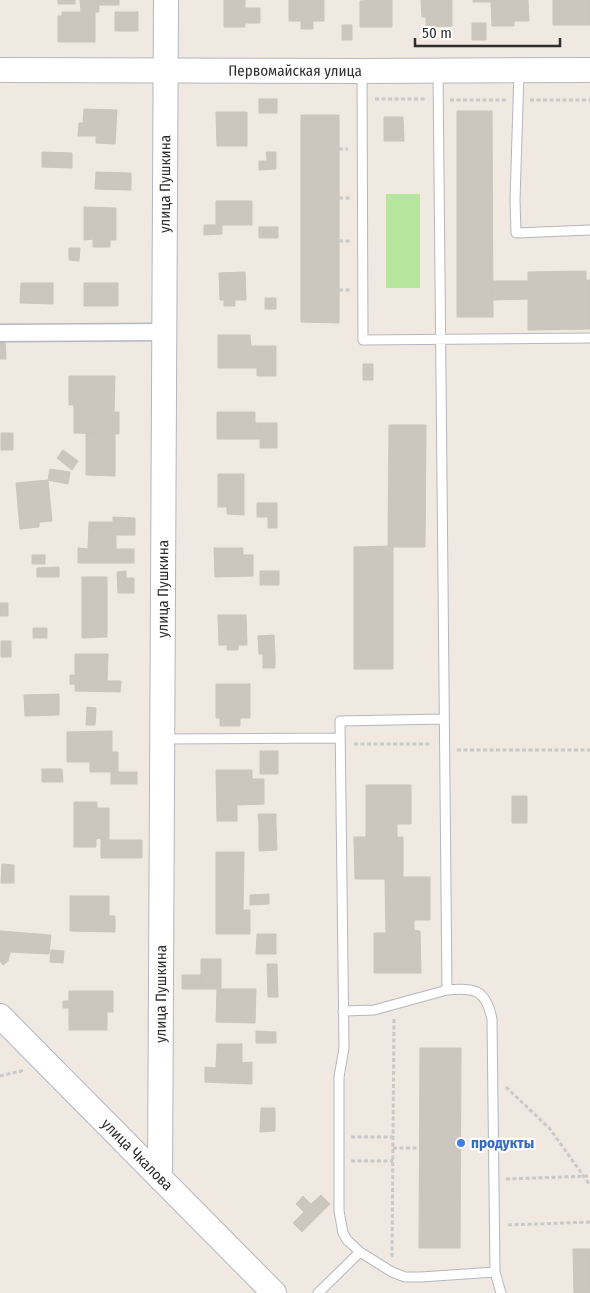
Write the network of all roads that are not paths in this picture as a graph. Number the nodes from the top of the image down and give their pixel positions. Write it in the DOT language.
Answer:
graph roads {
  1 [pos="166,0"];
  2 [pos="0,70"];
  3 [pos="519,70"];
  4 [pos="590,70"];
  5 [pos="166,71"];
  6 [pos="362,71"];
  7 [pos="438,71"];
  8 [pos="590,230"];
  9 [pos="164,332"];
  10 [pos="0,333"];
  11 [pos="590,338"];
  12 [pos="440,340"];
  13 [pos="444,719"];
  14 [pos="162,739"];
  15 [pos="340,741"];
  16 [pos="447,990"];
  17 [pos="343,1011"];
  18 [pos="0,1016"];
  19 [pos="160,1178"];
  20 [pos="360,1252"];
  21 [pos="495,1272"];
  22 [pos="274,1293"];
  23 [pos="318,1293"];
  24 [pos="501,1293"];
  1 -- 5 [label="street, улица Пушкина"];
  2 -- 5 [label="street, Первомайская улица"];
  3 -- 4 [label="street, Первомайская улица"];
  3 -- 7 [label="street, Первомайская улица"];
  3 -- 8 [label="lane"];
  5 -- 6 [label="street, Первомайская улица"];
  5 -- 9 [label="street, улица Пушкина"];
  6 -- 7 [label="street, Первомайская улица"];
  6 -- 12 [label="lane"];
  7 -- 12 [label="lane"];
  9 -- 10 [label="street"];
  9 -- 14 [label="street, улица Пушкина"];
  11 -- 12 [label="lane"];
  12 -- 13 [label="lane"];
  13 -- 15 [label="lane"];
  13 -- 16 [label="lane"];
  14 -- 15 [label="lane"];
  14 -- 19 [label="street, улица Пушкина"];
  15 -- 17 [label="lane"];
  16 -- 17 [label="lane"];
  16 -- 21 [label="lane"];
  17 -- 20 [label="lane"];
  18 -- 19 [label="street, улица Чкалова"];
  19 -- 22 [label="street, улица Чкалова"];
  20 -- 21 [label="lane"];
  20 -- 23 [label="lane"];
  21 -- 24 [label="lane"];
}
